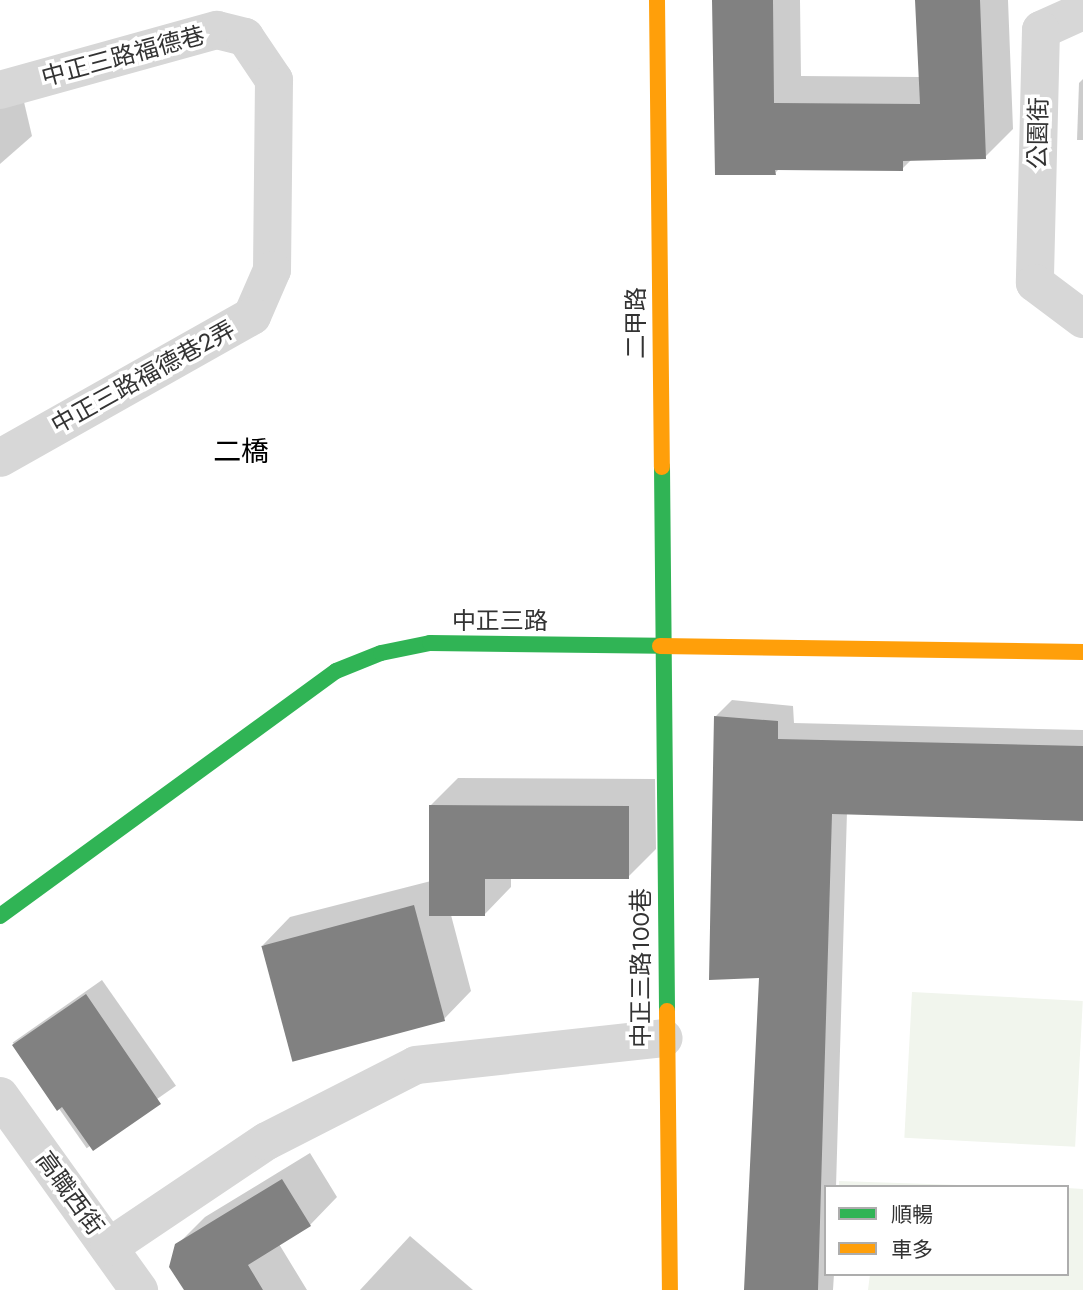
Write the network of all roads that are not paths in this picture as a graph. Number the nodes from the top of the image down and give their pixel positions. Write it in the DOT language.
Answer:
graph roads {
  1 [pos="657,0"];
  2 [pos="1083,11"];
  3 [pos="245,37"];
  4 [pos="0,90"];
  5 [pos="1083,319"];
  6 [pos="0,458"];
  7 [pos="661,645"];
  8 [pos="1083,652"];
  9 [pos="0,916"];
  10 [pos="664,1038"];
  11 [pos="0,1096"];
  12 [pos="109,1247"];
  13 [pos="139,1290"];
  14 [pos="670,1290"];
  1 -- 7 [label="street, 二甲路"];
  2 -- 5 [label="street, 公園街"];
  3 -- 4 [label="street, 中正三路福德巷"];
  3 -- 6 [label="street, 中正三路福德巷2弄"];
  7 -- 8 [label="street, 中正三路"];
  7 -- 9 [label="street, 中正三路"];
  7 -- 10 [label="street, 中正三路100巷"];
  10 -- 12 [label="street"];
  10 -- 14 [label="street, 中正三路100巷"];
  11 -- 12 [label="street, 高職西街"];
  12 -- 13 [label="street, 高職西街"];
}
